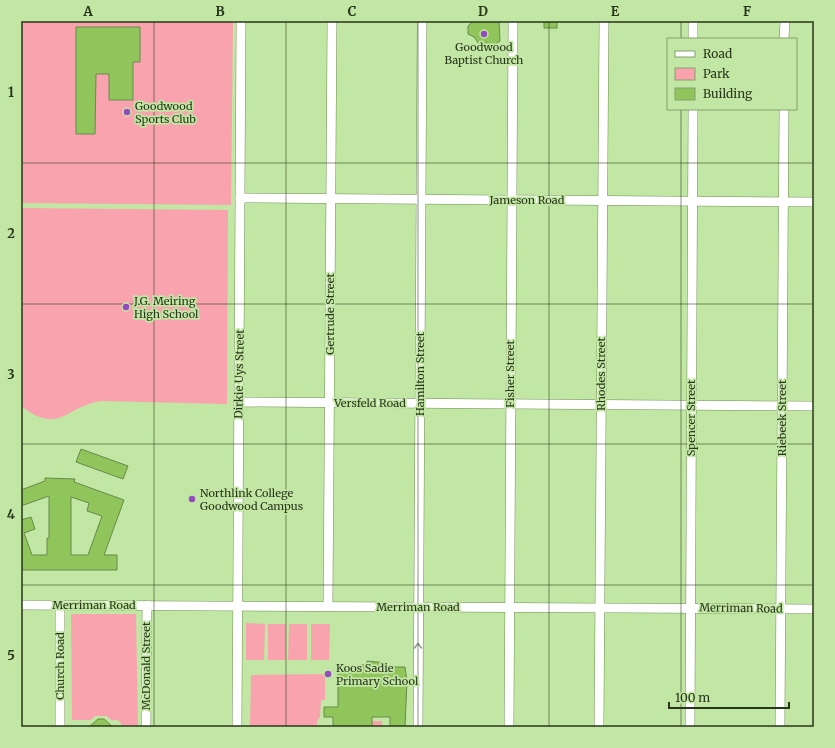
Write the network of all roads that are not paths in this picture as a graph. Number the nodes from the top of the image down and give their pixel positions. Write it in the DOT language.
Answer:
graph roads {
  1 [pos="241,21"];
  2 [pos="332,21"];
  3 [pos="422,21"];
  4 [pos="513,21"];
  5 [pos="604,21"];
  6 [pos="693,21"];
  7 [pos="785,21"];
  8 [pos="693,38"];
  9 [pos="784,38"];
  10 [pos="693,110"];
  11 [pos="784,110"];
  12 [pos="240,198"];
  13 [pos="331,198"];
  14 [pos="421,199"];
  15 [pos="512,200"];
  16 [pos="601,200"];
  17 [pos="692,201"];
  18 [pos="783,201"];
  19 [pos="814,202"];
  20 [pos="238,402"];
  21 [pos="420,403"];
  22 [pos="330,404"];
  23 [pos="510,404"];
  24 [pos="600,404"];
  25 [pos="691,405"];
  26 [pos="782,406"];
  27 [pos="814,406"];
  28 [pos="21,605"];
  29 [pos="60,605"];
  30 [pos="146,605"];
  31 [pos="237,606"];
  32 [pos="328,606"];
  33 [pos="418,607"];
  34 [pos="509,607"];
  35 [pos="599,608"];
  36 [pos="690,608"];
  37 [pos="781,609"];
  38 [pos="814,609"];
  39 [pos="60,727"];
  40 [pos="146,727"];
  41 [pos="237,727"];
  42 [pos="418,727"];
  43 [pos="509,727"];
  44 [pos="599,727"];
  45 [pos="690,727"];
  46 [pos="780,727"];
  1 -- 12 [label="street, Dirkie Uys Street"];
  2 -- 13 [label="street, Gertrude Street"];
  3 -- 14 [label="street, Hamilton Street"];
  4 -- 15 [label="street, Fisher Street"];
  5 -- 16 [label="street, Rhodes Street"];
  6 -- 8 [label="street"];
  7 -- 9 [label="street"];
  10 -- 17 [label="street, Spencer Street"];
  11 -- 18 [label="street, Riebeek Street"];
  12 -- 13 [label="street, Jameson Road"];
  12 -- 20 [label="street, Dirkie Uys Street"];
  13 -- 14 [label="street, Jameson Road"];
  13 -- 22 [label="street, Gertrude Street"];
  14 -- 15 [label="street, Jameson Road"];
  14 -- 21 [label="street, Hamilton Street"];
  15 -- 16 [label="street, Jameson Road"];
  15 -- 23 [label="street, Fisher Street"];
  16 -- 17 [label="street, Jameson Road"];
  16 -- 24 [label="street, Rhodes Street"];
  17 -- 18 [label="street, Jameson Road"];
  17 -- 25 [label="street, Spencer Street"];
  18 -- 19 [label="street, Jameson Road"];
  18 -- 26 [label="street, Riebeek Street"];
  20 -- 22 [label="street, Versfeld Road"];
  20 -- 31 [label="street, Dirkie Uys Street"];
  21 -- 22 [label="street, Versfeld Road"];
  21 -- 23 [label="street, Versfeld Road"];
  21 -- 33 [label="street, Hamilton Street"];
  22 -- 32 [label="street, Gertrude Street"];
  23 -- 24 [label="street, Versfeld Road"];
  23 -- 34 [label="street, Fisher Street"];
  24 -- 25 [label="street, Versfeld Road"];
  24 -- 35 [label="street, Rhodes Street"];
  25 -- 26 [label="street, Versfeld Road"];
  25 -- 36 [label="street, Spencer Street"];
  26 -- 27 [label="street, Versfeld Road"];
  26 -- 37 [label="street, Riebeek Street"];
  28 -- 29 [label="street, Merriman Road"];
  29 -- 30 [label="street, Merriman Road"];
  29 -- 39 [label="street, Church Road"];
  30 -- 31 [label="street, Merriman Road"];
  30 -- 40 [label="street, McDonald Street"];
  31 -- 32 [label="street, Merriman Road"];
  31 -- 41 [label="street, Dirkie Uys Street"];
  32 -- 33 [label="street, Merriman Road"];
  33 -- 34 [label="street, Merriman Road"];
  42 -- 33 [label="street, Hamilton Street, one-way"];
  34 -- 35 [label="street, Merriman Road"];
  34 -- 43 [label="street, Fisher Street"];
  35 -- 36 [label="street, Merriman Road"];
  35 -- 44 [label="street, Rhodes Street"];
  36 -- 37 [label="street, Merriman Road"];
  36 -- 45 [label="street, Spencer Street"];
  37 -- 38 [label="street, Merriman Road"];
  37 -- 46 [label="street, Riebeek Street"];
}
